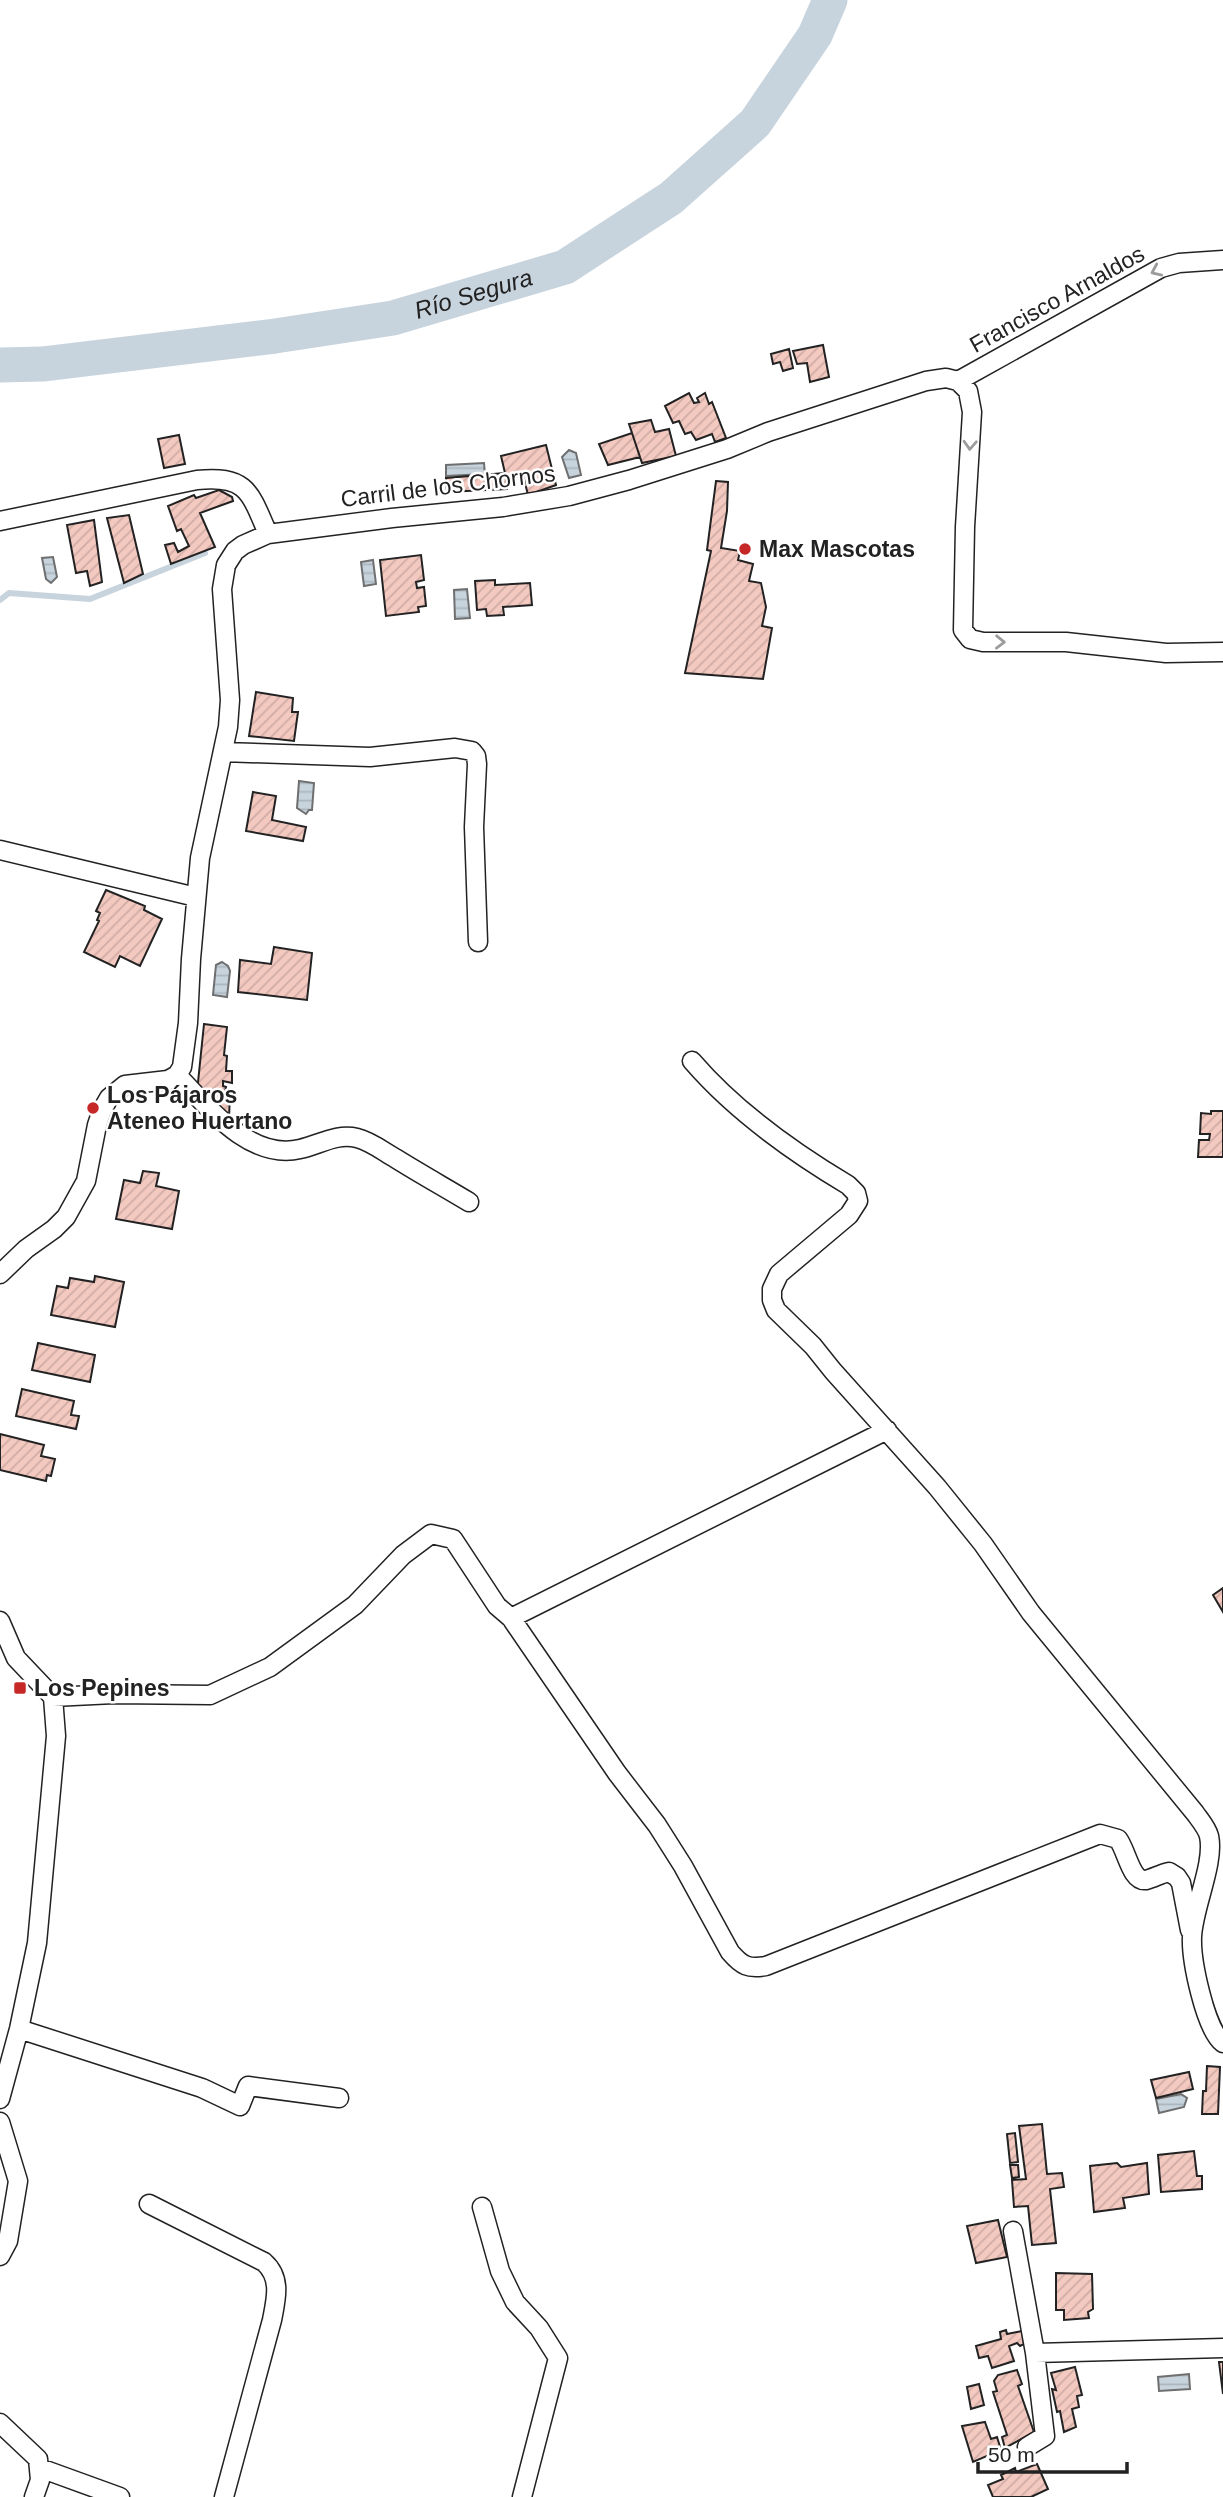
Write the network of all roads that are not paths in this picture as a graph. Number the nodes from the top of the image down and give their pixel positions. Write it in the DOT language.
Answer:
graph roads {
  1 [pos="1223,261"];
  2 [pos="958,381"];
  3 [pos="0,521"];
  4 [pos="268,534"];
  5 [pos="1223,652"];
  6 [pos="223,752"];
  7 [pos="0,850"];
  8 [pos="196,897"];
  9 [pos="478,942"];
  10 [pos="692,1061"];
  11 [pos="177,1074"];
  12 [pos="469,1202"];
  13 [pos="0,1274"];
  14 [pos="887,1430"];
  15 [pos="511,1618"];
  16 [pos="0,1621"];
  17 [pos="53,1697"];
  18 [pos="1207,1864"];
  19 [pos="1177,1877"];
  20 [pos="1192,1937"];
  21 [pos="19,2029"];
  22 [pos="1223,2043"];
  23 [pos="340,2098"];
  24 [pos="0,2099"];
  25 [pos="0,2122"];
  26 [pos="149,2204"];
  27 [pos="482,2207"];
  28 [pos="1013,2231"];
  29 [pos="0,2256"];
  30 [pos="1223,2348"];
  31 [pos="1035,2353"];
  32 [pos="0,2423"];
  33 [pos="1027,2447"];
  34 [pos="40,2469"];
  35 [pos="34,2497"];
  36 [pos="120,2497"];
  37 [pos="224,2497"];
  38 [pos="522,2497"];
  1 -- 2 [label="street, Francisco Arnaldos, one-way"];
  2 -- 4 [label="street, Carril de los Chornos"];
  2 -- 5 [label="street, one-way"];
  3 -- 4 [label="street"];
  4 -- 6 [label="street, Carril de los Chornos"];
  6 -- 8 [label="street, Carril de los Chornos"];
  6 -- 9 [label="street"];
  7 -- 8 [label="street"];
  8 -- 11 [label="street, Carril de los Chornos"];
  10 -- 14 [label="street"];
  11 -- 12 [label="street"];
  11 -- 13 [label="street"];
  14 -- 15 [label="street"];
  14 -- 18 [label="street"];
  15 -- 17 [label="street"];
  15 -- 19 [label="street"];
  16 -- 17 [label="street"];
  17 -- 21 [label="street"];
  18 -- 19 [label="street"];
  18 -- 20 [label="street"];
  19 -- 20 [label="street"];
  20 -- 22 [label="street"];
  21 -- 23 [label="street"];
  21 -- 24 [label="street"];
  25 -- 29 [label="street"];
  26 -- 37 [label="street"];
  27 -- 38 [label="street"];
  28 -- 31 [label="street"];
  30 -- 31 [label="street"];
  31 -- 33 [label="street"];
  32 -- 34 [label="street"];
  34 -- 35 [label="street"];
  34 -- 36 [label="street"];
}
